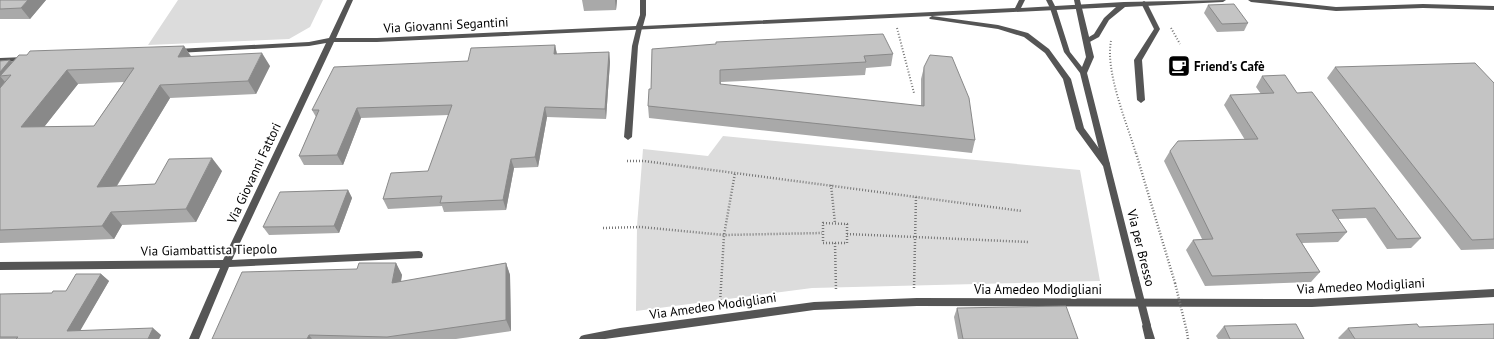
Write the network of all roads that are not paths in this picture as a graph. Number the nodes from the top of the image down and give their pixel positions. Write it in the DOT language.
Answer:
graph roads {
  1 [pos="350,0"];
  2 [pos="643,0"];
  3 [pos="1022,0"];
  4 [pos="1049,0"];
  5 [pos="1114,0"];
  6 [pos="1223,0"];
  7 [pos="1251,0"];
  8 [pos="1144,3"];
  9 [pos="1078,4"];
  10 [pos="1124,4"];
  11 [pos="1053,8"];
  12 [pos="1494,8"];
  13 [pos="1017,10"];
  14 [pos="906,16"];
  15 [pos="639,28"];
  16 [pos="330,40"];
  17 [pos="1086,42"];
  18 [pos="172,51"];
  19 [pos="0,60"];
  20 [pos="22,69"];
  21 [pos="1083,73"];
  22 [pos="1141,100"];
  23 [pos="628,137"];
  24 [pos="1106,164"];
  25 [pos="419,255"];
  26 [pos="226,264"];
  27 [pos="0,266"];
  28 [pos="1494,293"];
  29 [pos="194,339"];
  30 [pos="584,339"];
  31 [pos="1150,339"];
  1 -- 16 [label="street, Via Giovanni Fattori"];
  2 -- 15 [label="street"];
  3 -- 13 [label="street"];
  4 -- 11 [label="street, Via per Bresso"];
  5 -- 10 [label="street"];
  6 -- 8 [label="street, Via Giovanni Segantini"];
  7 -- 12 [label="street"];
  8 -- 10 [label="street, Via Giovanni Segantini"];
  8 -- 22 [label="street"];
  9 -- 10 [label="street, Via Giovanni Segantini"];
  9 -- 11 [label="street, Via Giovanni Segantini"];
  9 -- 17 [label="street"];
  10 -- 17 [label="street"];
  11 -- 13 [label="street, Via Giovanni Segantini"];
  11 -- 21 [label="street, Via per Bresso"];
  13 -- 14 [label="street, Via Giovanni Segantini"];
  14 -- 15 [label="street, Via Giovanni Segantini"];
  14 -- 24 [label="street, Via per Bresso"];
  15 -- 16 [label="street, Via Giovanni Segantini"];
  15 -- 23 [label="street"];
  16 -- 18 [label="street, Via Giovanni Segantini"];
  16 -- 26 [label="street, Via Giovanni Fattori"];
  17 -- 21 [label="street"];
  19 -- 20 [label="street"];
  21 -- 24 [label="street, Via per Bresso"];
  24 -- 31 [label="street, Via per Bresso, bridge"];
  25 -- 26 [label="street, Via Giambattista Tiepolo"];
  26 -- 27 [label="street, Via Giambattista Tiepolo"];
  26 -- 29 [label="street, Via Giovanni Fattori"];
  28 -- 30 [label="street, Via Amedeo Modigliani"];
}
